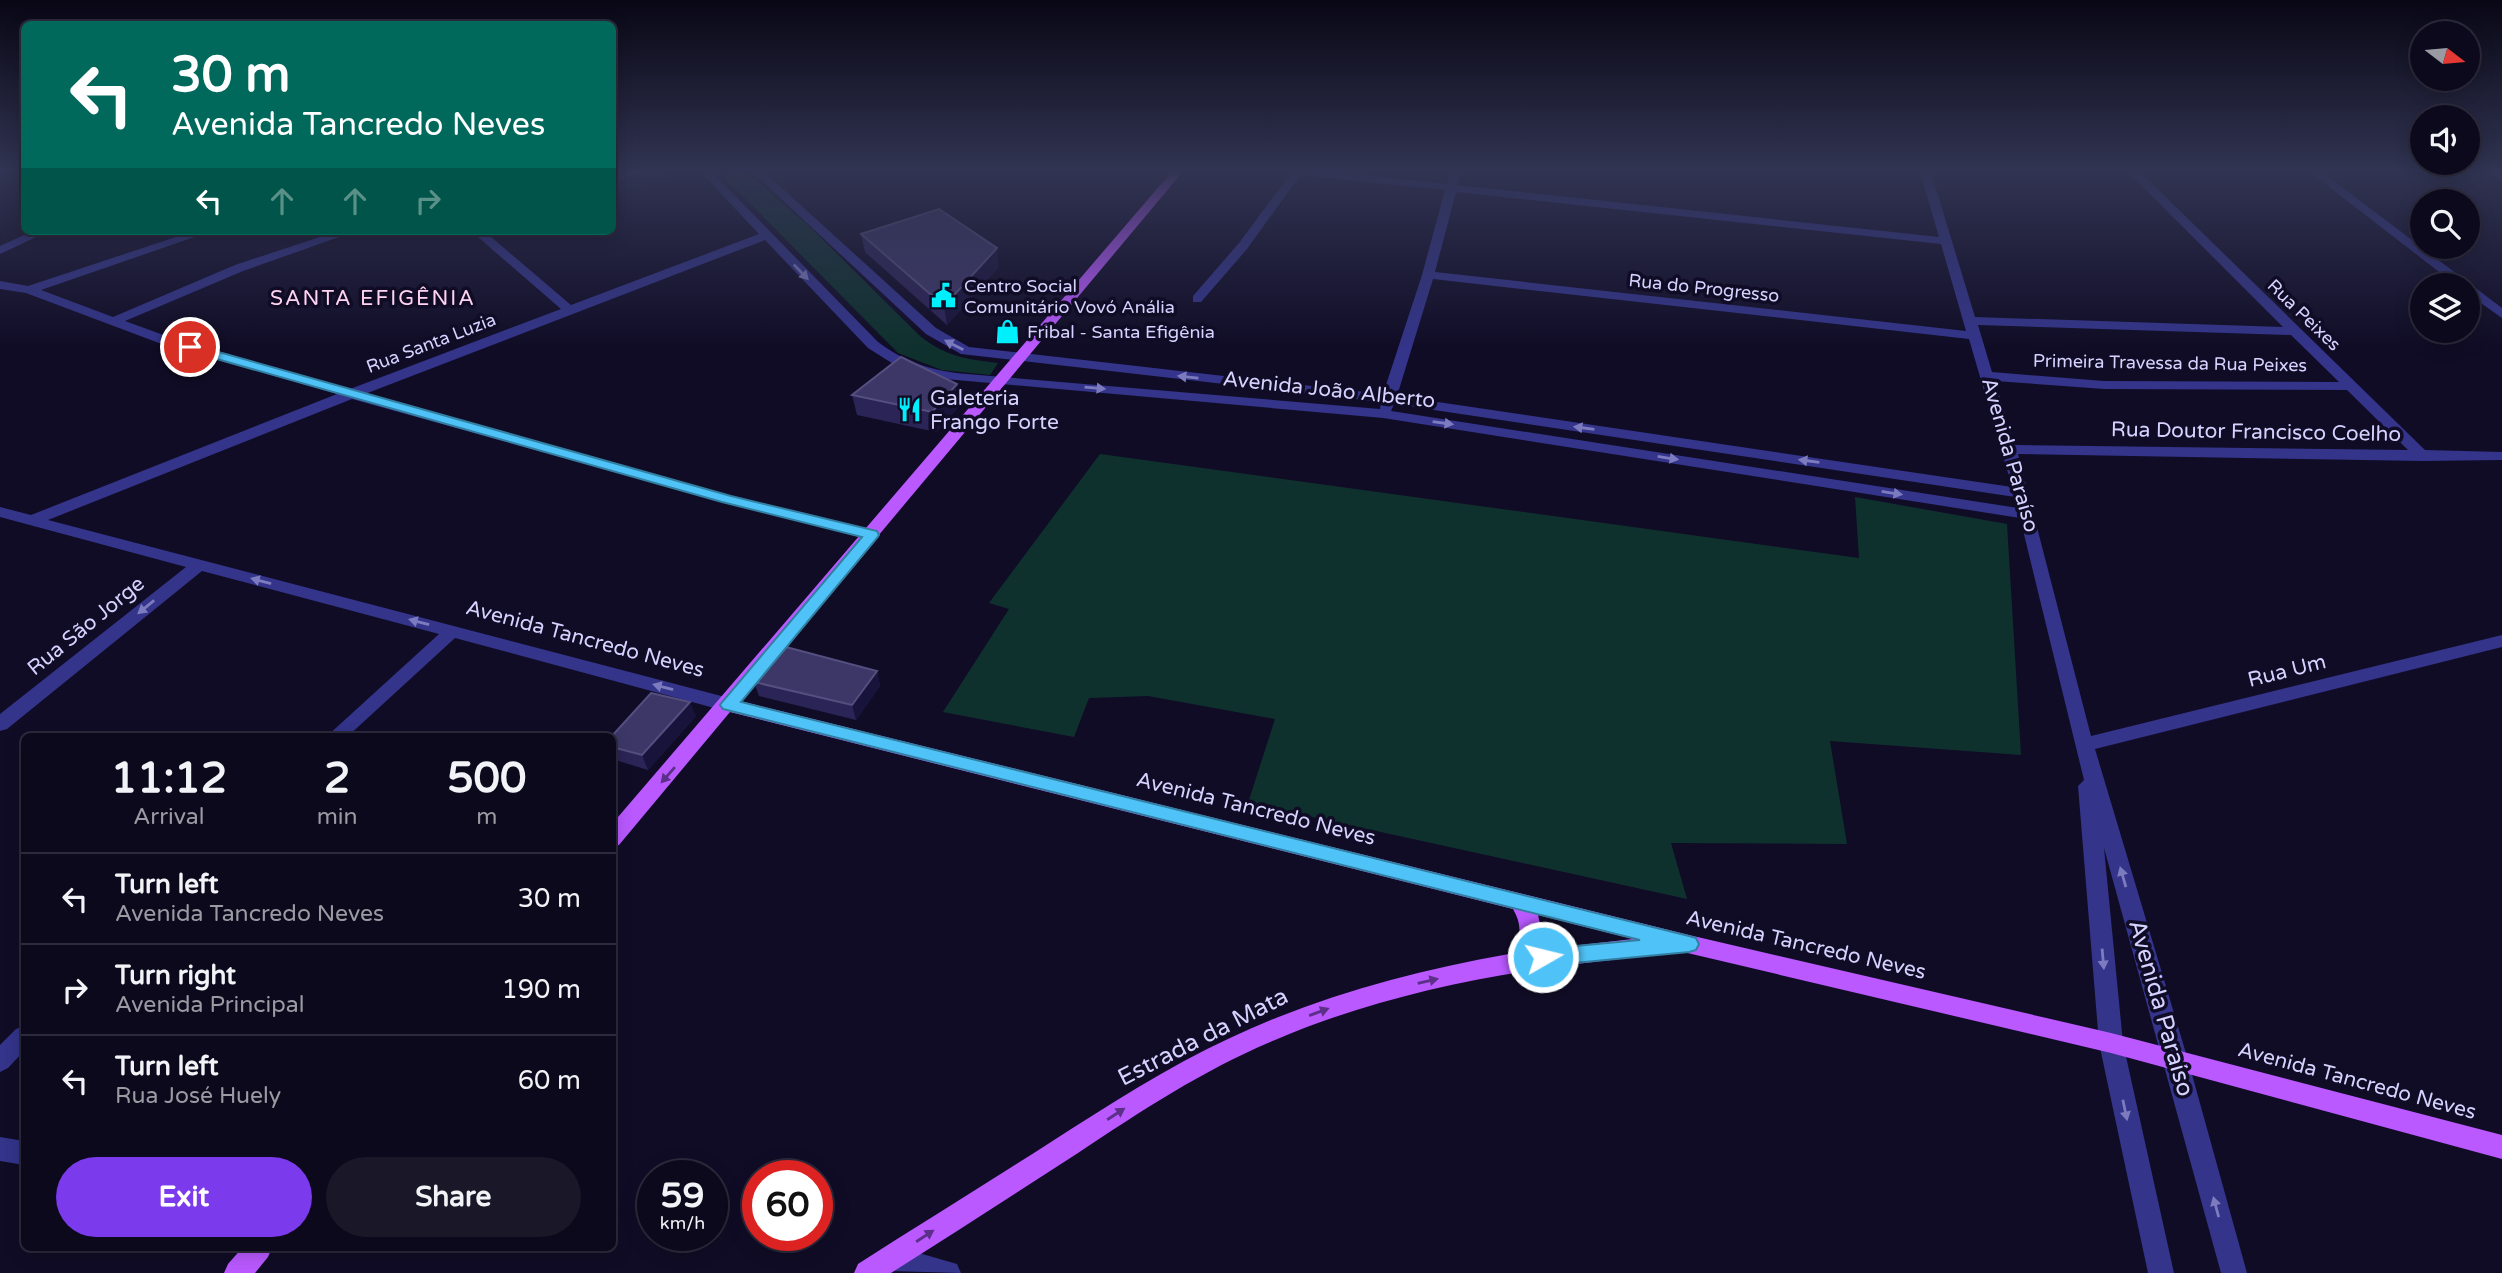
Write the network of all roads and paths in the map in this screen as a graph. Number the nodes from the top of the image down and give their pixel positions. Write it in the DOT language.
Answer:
graph roads {
  1 [pos="758,228"];
  2 [pos="820,228"];
  3 [pos="1130,228"];
  4 [pos="1256,228"];
  5 [pos="1441,228"];
  6 [pos="1817,228"];
  7 [pos="1943,228"];
  8 [pos="2191,228"];
  9 [pos="2389,228"];
  10 [pos="34,235"];
  11 [pos="194,235"];
  12 [pos="337,235"];
  13 [pos="482,235"];
  14 [pos="765,236"];
  15 [pos="1947,242"];
  16 [pos="0,250"];
  17 [pos="2448,273"];
  18 [pos="1428,275"];
  19 [pos="0,285"];
  20 [pos="30,290"];
  21 [pos="2480,298"];
  22 [pos="1197,299"];
  23 [pos="569,310"];
  24 [pos="2502,314"];
  25 [pos="112,322"];
  26 [pos="1973,328"];
  27 [pos="2295,331"];
  28 [pos="1020,358"];
  29 [pos="1987,376"];
  30 [pos="1002,380"];
  31 [pos="2351,387"];
  32 [pos="351,394"];
  33 [pos="1389,399"];
  34 [pos="1383,414"];
  35 [pos="2009,449"];
  36 [pos="2423,457"];
  37 [pos="2502,457"];
  38 [pos="2022,493"];
  39 [pos="0,512"];
  40 [pos="2027,514"];
  41 [pos="34,520"];
  42 [pos="872,535"];
  43 [pos="200,565"];
  44 [pos="453,631"];
  45 [pos="2502,641"];
  46 [pos="729,705"];
  47 [pos="0,724"];
  48 [pos="339,733"];
  49 [pos="2084,745"];
  50 [pos="616,834"];
  51 [pos="1519,901"];
  52 [pos="1689,944"];
  53 [pos="1516,961"];
  54 [pos="21,1039"];
  55 [pos="2111,1044"];
  56 [pos="2176,1060"];
  57 [pos="0,1061"];
  58 [pos="2502,1147"];
  59 [pos="0,1149"];
  60 [pos="21,1152"];
  61 [pos="256,1251"];
  62 [pos="891,1258"];
  63 [pos="237,1273"];
  64 [pos="867,1273"];
  65 [pos="948,1273"];
  66 [pos="2161,1273"];
  67 [pos="2234,1273"];
  1 -- 14 [label="street, Avenida João Alberto"];
  28 -- 2 [label="street, Avenida João Alberto, one-way"];
  3 -- 28 [label="main road"];
  4 -- 22 [label="street"];
  5 -- 18 [label="street"];
  6 -- 15 [label="street"];
  7 -- 15 [label="street, Avenida Paraíso"];
  8 -- 27 [label="street, Rua Peixes"];
  9 -- 17 [label="street"];
  10 -- 16 [label="street"];
  11 -- 20 [label="street"];
  12 -- 25 [label="street"];
  13 -- 23 [label="street"];
  14 -- 23 [label="street, Rua Santa Luzia"];
  14 -- 30 [label="street, Avenida João Alberto, one-way"];
  15 -- 26 [label="street, Avenida Paraíso"];
  18 -- 26 [label="street, Rua do Progresso"];
  18 -- 33 [label="street"];
  19 -- 20 [label="street"];
  20 -- 25 [label="street"];
  21 -- 24 [label="street"];
  23 -- 32 [label="street, Rua Santa Luzia"];
  25 -- 32 [label="street"];
  26 -- 27 [label="street, Rua do Progresso"];
  26 -- 29 [label="street, Avenida Paraíso"];
  27 -- 31 [label="street, Rua Peixes"];
  28 -- 30 [label="main road"];
  33 -- 28 [label="street, Avenida João Alberto, one-way"];
  29 -- 31 [label="street, Primeira Travessa da Rua Peixes"];
  29 -- 35 [label="street, Avenida Paraíso"];
  30 -- 34 [label="street, Avenida João Alberto, one-way"];
  30 -- 42 [label="main road"];
  31 -- 36 [label="street, Rua Peixes"];
  32 -- 41 [label="street, Rua Santa Luzia"];
  32 -- 42 [label="street"];
  33 -- 34 [label="street"];
  38 -- 33 [label="street, Avenida João Alberto, one-way"];
  34 -- 40 [label="street, Avenida João Alberto, one-way"];
  35 -- 36 [label="street, Rua Doutor Francisco Coelho"];
  35 -- 38 [label="street, Avenida Paraíso"];
  36 -- 37 [label="street, Rua Doutor Francisco Coelho"];
  38 -- 40 [label="street, Avenida Paraíso"];
  39 -- 41 [label="street, Avenida Tancredo Neves"];
  40 -- 49 [label="street, Avenida Paraíso"];
  41 -- 43 [label="street, Avenida Tancredo Neves"];
  42 -- 46 [label="main road"];
  44 -- 43 [label="street, Avenida Tancredo Neves, one-way"];
  43 -- 47 [label="street, Rua São Jorge, one-way"];
  46 -- 44 [label="street, Avenida Tancredo Neves, one-way"];
  44 -- 48 [label="street"];
  45 -- 49 [label="street, Rua Um"];
  46 -- 50 [label="main road, one-way"];
  46 -- 51 [label="main road, Avenida Tancredo Neves"];
  49 -- 55 [label="street, Avenida Paraíso, one-way"];
  56 -- 49 [label="street, Avenida Paraíso, one-way"];
  51 -- 52 [label="main road, Avenida Tancredo Neves"];
  51 -- 53 [label="main road"];
  52 -- 53 [label="main road, Estrada da Mata"];
  52 -- 55 [label="main road, Avenida Tancredo Neves"];
  62 -- 53 [label="main road, Estrada da Mata, one-way"];
  54 -- 57 [label="street"];
  55 -- 56 [label="main road, Avenida Tancredo Neves"];
  55 -- 66 [label="street, Avenida Paraíso, one-way"];
  56 -- 58 [label="main road, Avenida Tancredo Neves"];
  67 -- 56 [label="street, Avenida Paraíso, one-way"];
  59 -- 60 [label="street"];
  61 -- 63 [label="main road"];
  62 -- 64 [label="main road, Estrada da Mata"];
  62 -- 65 [label="street"];
}
